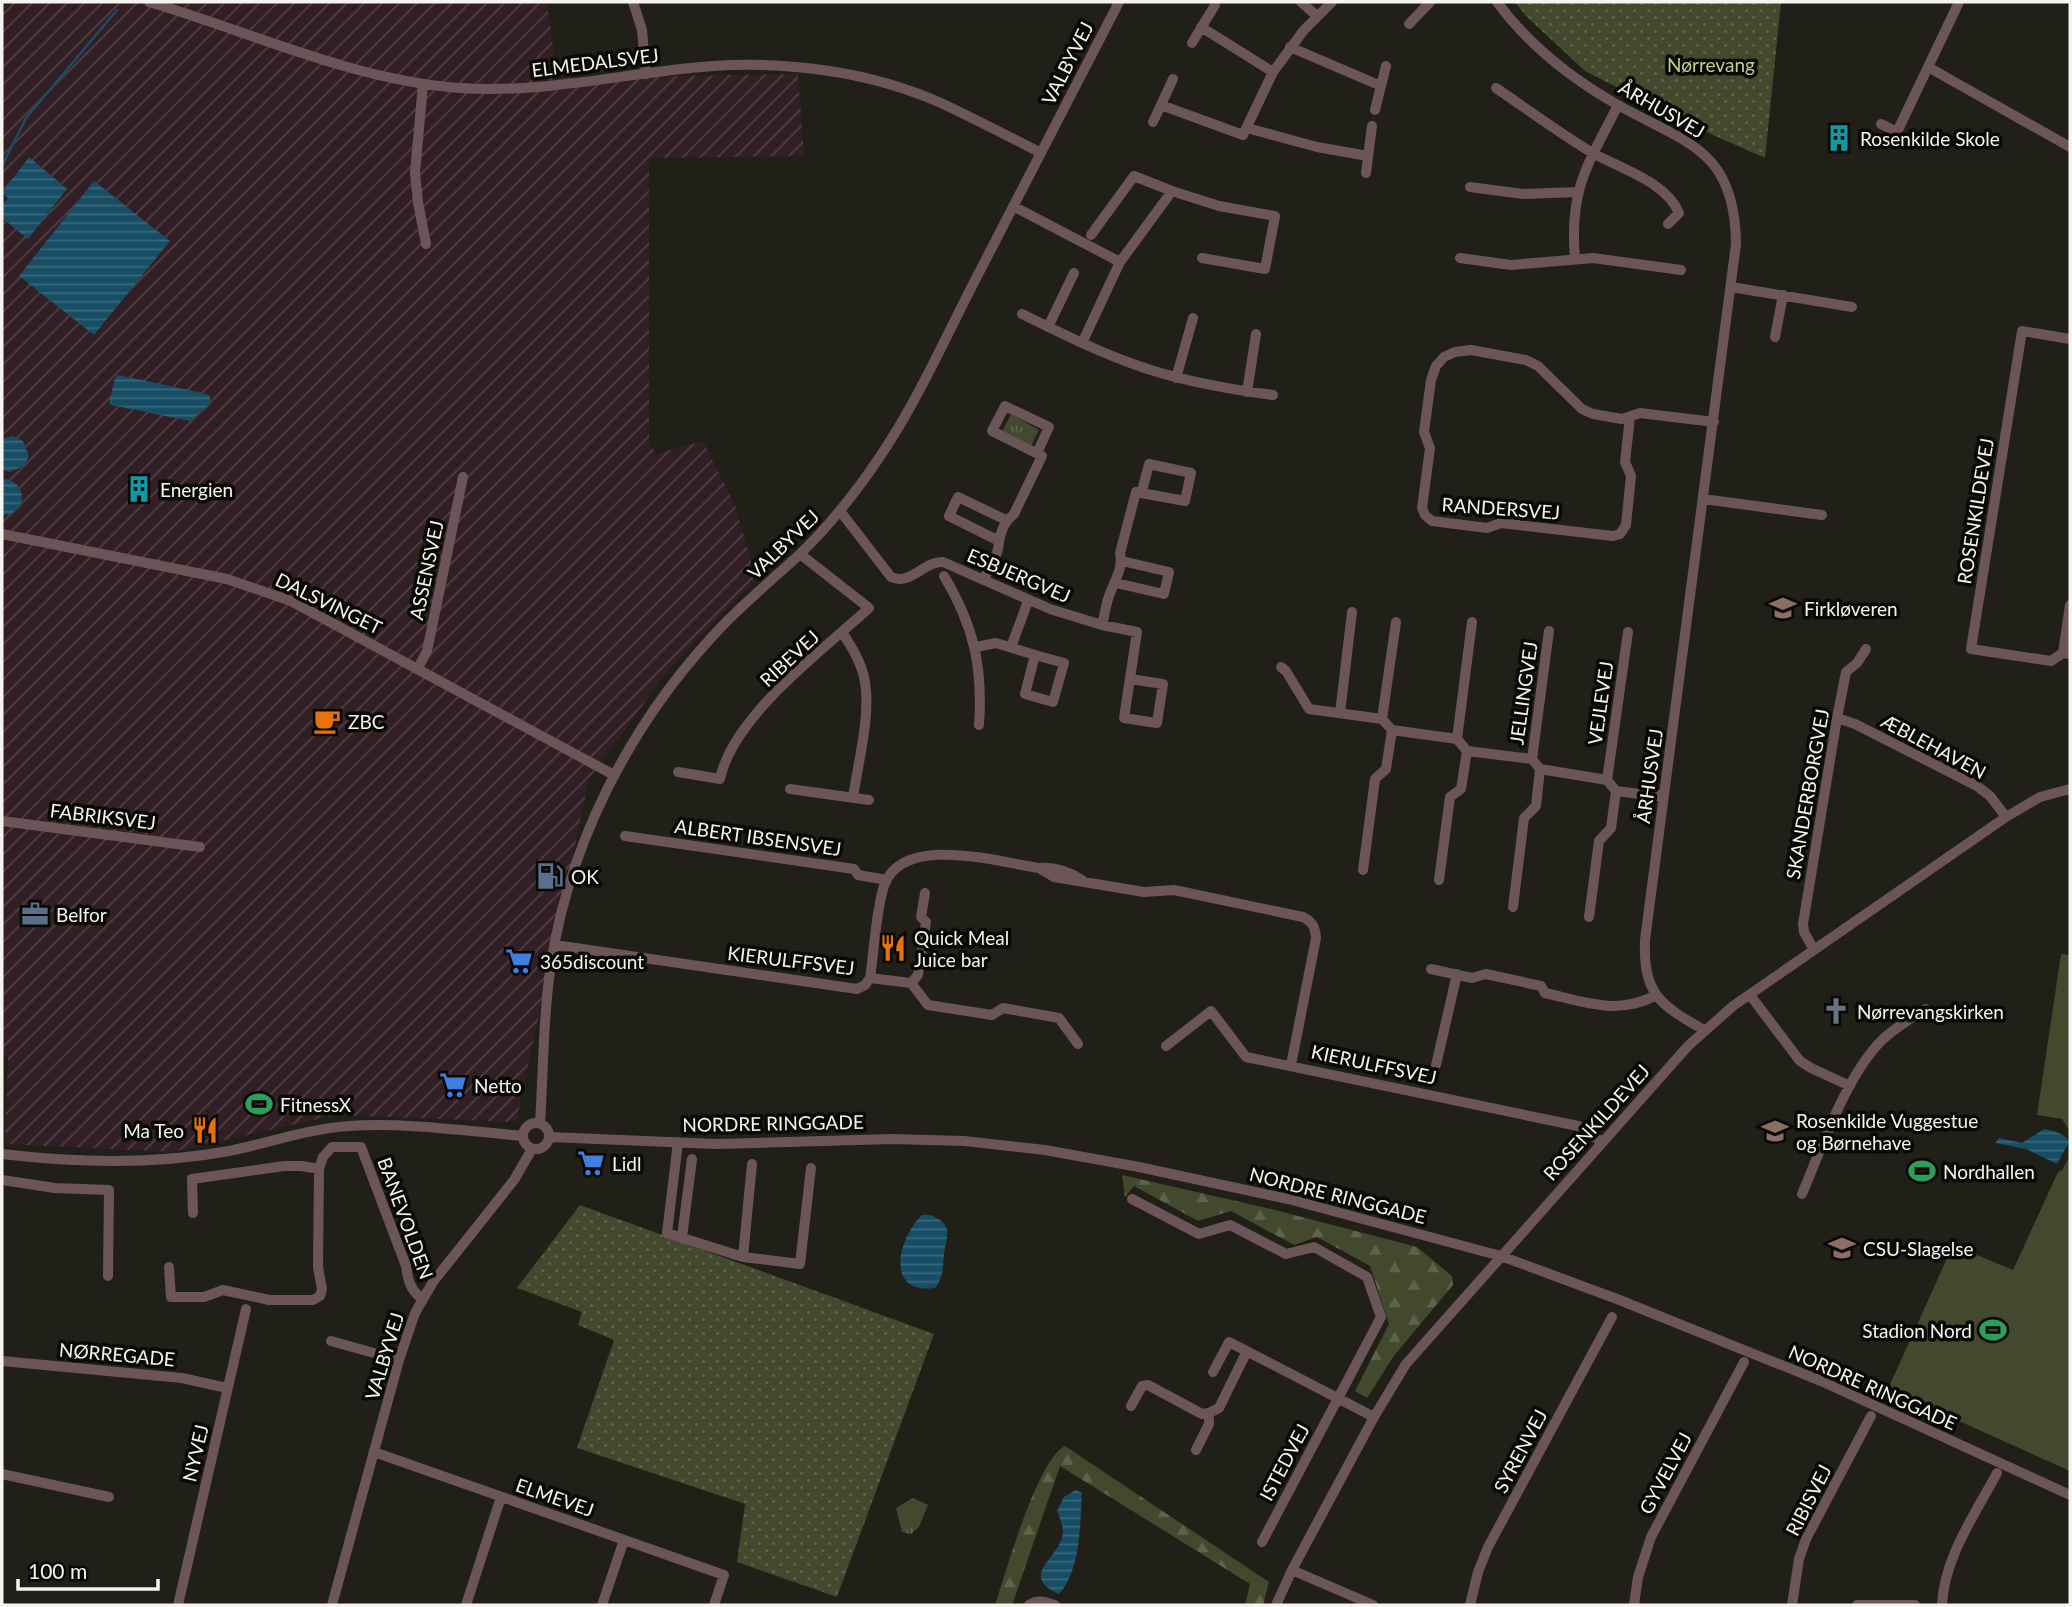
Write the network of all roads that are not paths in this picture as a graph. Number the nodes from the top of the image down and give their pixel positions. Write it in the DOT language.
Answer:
graph roads {
  1 [pos="149,2"];
  2 [pos="633,2"];
  3 [pos="1119,2"];
  4 [pos="1301,2"];
  5 [pos="1332,2"];
  6 [pos="1430,2"];
  7 [pos="1497,2"];
  8 [pos="1959,2"];
  9 [pos="1214,5"];
  10 [pos="1317,16"];
  11 [pos="1409,24"];
  12 [pos="1201,27"];
  13 [pos="1192,43"];
  14 [pos="1290,47"];
  15 [pos="1386,66"];
  16 [pos="1928,67"];
  17 [pos="1273,72"];
  18 [pos="646,74"];
  19 [pos="1173,79"];
  20 [pos="423,84"];
  21 [pos="1381,86"];
  22 [pos="1496,88"];
  23 [pos="1161,105"];
  24 [pos="1618,105"];
  25 [pos="1375,110"];
  26 [pos="1153,122"];
  27 [pos="1881,124"];
  28 [pos="1372,126"];
  29 [pos="1247,128"];
  30 [pos="2070,147"];
  31 [pos="1041,153"];
  32 [pos="1593,153"];
  33 [pos="1368,156"];
  34 [pos="1366,173"];
  35 [pos="1470,187"];
  36 [pos="1172,191"];
  37 [pos="1577,192"];
  38 [pos="1013,206"];
  39 [pos="1668,225"];
  40 [pos="1091,235"];
  41 [pos="426,244"];
  42 [pos="1202,258"];
  43 [pos="1460,258"];
  44 [pos="1576,258"];
  45 [pos="1120,262"];
  46 [pos="1681,270"];
  47 [pos="1074,273"];
  48 [pos="1731,287"];
  49 [pos="1783,295"];
  50 [pos="1852,307"];
  51 [pos="1022,314"];
  52 [pos="1193,318"];
  53 [pos="1048,327"];
  54 [pos="1256,334"];
  55 [pos="1775,337"];
  56 [pos="2070,339"];
  57 [pos="1082,343"];
  58 [pos="1176,378"];
  59 [pos="1247,392"];
  60 [pos="1273,395"];
  61 [pos="1630,417"];
  62 [pos="1714,422"];
  63 [pos="1037,453"];
  64 [pos="463,477"];
  65 [pos="1142,491"];
  66 [pos="1703,499"];
  67 [pos="840,511"];
  68 [pos="1822,515"];
  69 [pos="1006,520"];
  70 [pos="2,534"];
  71 [pos="997,540"];
  72 [pos="800,554"];
  73 [pos="1122,561"];
  74 [pos="944,576"];
  75 [pos="983,580"];
  76 [pos="1116,583"];
  77 [pos="1028,601"];
  78 [pos="2070,605"];
  79 [pos="1352,612"];
  80 [pos="1396,622"];
  81 [pos="1472,622"];
  82 [pos="1102,625"];
  83 [pos="1549,631"];
  84 [pos="842,632"];
  85 [pos="1628,632"];
  86 [pos="1011,647"];
  87 [pos="976,648"];
  88 [pos="1866,649"];
  89 [pos="2067,654"];
  90 [pos="1035,655"];
  91 [pos="1281,667"];
  92 [pos="418,668"];
  93 [pos="1130,680"];
  94 [pos="1340,713"];
  95 [pos="1382,719"];
  96 [pos="1837,719"];
  97 [pos="979,725"];
  98 [pos="1392,730"];
  99 [pos="1457,738"];
  100 [pos="1467,751"];
  101 [pos="1532,759"];
  102 [pos="1540,769"];
  103 [pos="678,772"];
  104 [pos="614,775"];
  105 [pos="1607,780"];
  106 [pos="790,789"];
  107 [pos="2070,789"];
  108 [pos="1616,791"];
  109 [pos="1664,794"];
  110 [pos="853,798"];
  111 [pos="869,800"];
  112 [pos="2006,817"];
  113 [pos="2,821"];
  114 [pos="625,836"];
  115 [pos="200,847"];
  116 [pos="1363,870"];
  117 [pos="887,880"];
  118 [pos="1439,880"];
  119 [pos="925,893"];
  120 [pos="1513,907"];
  121 [pos="1588,917"];
  122 [pos="555,945"];
  123 [pos="1814,950"];
  124 [pos="1431,969"];
  125 [pos="1457,974"];
  126 [pos="870,978"];
  127 [pos="911,983"];
  128 [pos="1656,995"];
  129 [pos="1750,995"];
  130 [pos="1926,1009"];
  131 [pos="1704,1030"];
  132 [pos="1078,1044"];
  133 [pos="1166,1046"];
  134 [pos="1292,1065"];
  135 [pos="1436,1065"];
  136 [pos="1850,1086"];
  137 [pos="540,1123"];
  138 [pos="523,1136"];
  139 [pos="550,1137"];
  140 [pos="678,1142"];
  141 [pos="1602,1142"];
  142 [pos="532,1149"];
  143 [pos="2,1154"];
  144 [pos="692,1159"];
  145 [pos="752,1164"];
  146 [pos="811,1168"];
  147 [pos="319,1169"];
  148 [pos="2,1180"];
  149 [pos="1802,1194"];
  150 [pos="1132,1199"];
  151 [pos="193,1213"];
  152 [pos="682,1237"];
  153 [pos="1501,1256"];
  154 [pos="743,1257"];
  155 [pos="169,1267"];
  156 [pos="108,1276"];
  157 [pos="422,1299"];
  158 [pos="246,1309"];
  159 [pos="1612,1317"];
  160 [pos="331,1341"];
  161 [pos="1247,1351"];
  162 [pos="399,1360"];
  163 [pos="2,1362"];
  164 [pos="1744,1362"];
  165 [pos="1213,1372"];
  166 [pos="228,1388"];
  167 [pos="1338,1398"];
  168 [pos="1131,1406"];
  169 [pos="1209,1413"];
  170 [pos="1871,1416"];
  171 [pos="1374,1417"];
  172 [pos="1196,1450"];
  173 [pos="374,1452"];
  174 [pos="1997,1473"];
  175 [pos="2,1474"];
  176 [pos="2070,1495"];
  177 [pos="109,1497"];
  178 [pos="500,1497"];
  179 [pos="624,1540"];
  180 [pos="1262,1542"];
  181 [pos="1292,1570"];
  182 [pos="178,1605"];
  183 [pos="332,1605"];
  184 [pos="466,1605"];
  185 [pos="602,1605"];
  186 [pos="713,1605"];
  187 [pos="1029,1605"];
  188 [pos="1055,1605"];
  189 [pos="1276,1605"];
  190 [pos="1373,1605"];
  191 [pos="1470,1605"];
  192 [pos="1634,1605"];
  193 [pos="1792,1605"];
  194 [pos="1857,1605"];
  195 [pos="1915,1605"];
  196 [pos="1942,1605"];
  1 -- 20 [label="street, ELMEDALSVEJ"];
  2 -- 18 [label="street"];
  3 -- 31 [label="street, VALBYVEJ"];
  4 -- 10 [label="street"];
  5 -- 10 [label="street"];
  6 -- 11 [label="street"];
  7 -- 24 [label="street, ÅRHUSVEJ"];
  8 -- 16 [label="street"];
  9 -- 12 [label="street"];
  10 -- 14 [label="street"];
  12 -- 13 [label="street"];
  12 -- 17 [label="street"];
  14 -- 17 [label="street"];
  14 -- 21 [label="street"];
  15 -- 21 [label="street"];
  16 -- 27 [label="street"];
  16 -- 30 [label="street"];
  17 -- 29 [label="street"];
  18 -- 20 [label="street, ELMEDALSVEJ"];
  18 -- 31 [label="street, ELMEDALSVEJ"];
  19 -- 23 [label="street"];
  20 -- 41 [label="street"];
  21 -- 25 [label="street"];
  22 -- 32 [label="street"];
  23 -- 26 [label="street"];
  23 -- 29 [label="street"];
  24 -- 32 [label="street"];
  24 -- 48 [label="street, ÅRHUSVEJ"];
  28 -- 33 [label="street"];
  29 -- 33 [label="street"];
  31 -- 38 [label="street, VALBYVEJ"];
  32 -- 37 [label="street"];
  32 -- 39 [label="street"];
  33 -- 34 [label="street"];
  35 -- 37 [label="street"];
  36 -- 40 [label="street"];
  36 -- 42 [label="street"];
  36 -- 45 [label="street"];
  37 -- 44 [label="street"];
  38 -- 45 [label="street"];
  38 -- 67 [label="street, VALBYVEJ"];
  43 -- 44 [label="street"];
  44 -- 46 [label="street"];
  45 -- 57 [label="street"];
  47 -- 53 [label="street"];
  48 -- 49 [label="street"];
  48 -- 62 [label="street, ÅRHUSVEJ"];
  49 -- 50 [label="street"];
  49 -- 55 [label="street"];
  51 -- 53 [label="street"];
  52 -- 58 [label="street"];
  53 -- 57 [label="street"];
  54 -- 59 [label="street"];
  56 -- 89 [label="street, ROSENKILDEVEJ"];
  57 -- 58 [label="street"];
  58 -- 59 [label="street"];
  59 -- 60 [label="street"];
  61 -- 61 [label="street, RANDERSVEJ"];
  61 -- 62 [label="street, RANDERSVEJ"];
  62 -- 66 [label="street, ÅRHUSVEJ"];
  63 -- 63 [label="street"];
  63 -- 69 [label="street"];
  64 -- 92 [label="street, ASSENSVEJ"];
  65 -- 65 [label="street"];
  65 -- 73 [label="street"];
  66 -- 68 [label="street"];
  66 -- 109 [label="street, ÅRHUSVEJ"];
  67 -- 72 [label="street, VALBYVEJ"];
  67 -- 75 [label="street, ESBJERGVEJ"];
  69 -- 71 [label="street"];
  69 -- 71 [label="street"];
  70 -- 92 [label="street, DALSVINGET"];
  71 -- 75 [label="street"];
  72 -- 84 [label="street, RIBEVEJ"];
  72 -- 104 [label="street, VALBYVEJ"];
  73 -- 76 [label="street"];
  73 -- 76 [label="street"];
  74 -- 87 [label="street"];
  75 -- 77 [label="street, ESBJERGVEJ"];
  76 -- 82 [label="street"];
  77 -- 82 [label="street, ESBJERGVEJ"];
  77 -- 86 [label="street"];
  78 -- 89 [label="street, ROSENKILDEVEJ"];
  79 -- 94 [label="street"];
  80 -- 95 [label="street"];
  81 -- 99 [label="street"];
  82 -- 93 [label="street, ESBJERGVEJ"];
  83 -- 101 [label="street, JELLINGVEJ"];
  84 -- 103 [label="street, RIBEVEJ"];
  84 -- 110 [label="street"];
  85 -- 105 [label="street, VEJLEVEJ"];
  86 -- 87 [label="street"];
  86 -- 90 [label="street"];
  87 -- 97 [label="street"];
  88 -- 96 [label="street, SKANDERBORGVEJ"];
  90 -- 90 [label="street"];
  91 -- 94 [label="street"];
  92 -- 104 [label="street, DALSVINGET"];
  93 -- 93 [label="street"];
  94 -- 95 [label="street"];
  95 -- 98 [label="street"];
  96 -- 112 [label="street, ÆBLEHAVEN"];
  96 -- 123 [label="street, SKANDERBORGVEJ"];
  98 -- 99 [label="street"];
  98 -- 116 [label="street"];
  99 -- 100 [label="street"];
  100 -- 101 [label="street"];
  100 -- 118 [label="street"];
  101 -- 102 [label="street"];
  102 -- 105 [label="street"];
  102 -- 120 [label="street"];
  104 -- 122 [label="street, VALBYVEJ"];
  105 -- 108 [label="street"];
  106 -- 110 [label="street"];
  107 -- 112 [label="street, ROSENKILDEVEJ"];
  108 -- 109 [label="street"];
  108 -- 121 [label="street"];
  109 -- 128 [label="street, ÅRHUSVEJ"];
  110 -- 111 [label="street"];
  112 -- 123 [label="street, ROSENKILDEVEJ"];
  113 -- 115 [label="street, FABRIKSVEJ"];
  114 -- 117 [label="street, ALBERT IBSENSVEJ"];
  117 -- 126 [label="street"];
  117 -- 134 [label="street"];
  119 -- 127 [label="street"];
  122 -- 126 [label="street, KIERULFFSVEJ"];
  122 -- 137 [label="street, VALBYVEJ"];
  123 -- 129 [label="street, ROSENKILDEVEJ"];
  124 -- 125 [label="street"];
  125 -- 128 [label="street"];
  125 -- 135 [label="street"];
  126 -- 127 [label="street, KIERULFFSVEJ"];
  127 -- 132 [label="street"];
  128 -- 131 [label="street, ÅRHUSVEJ"];
  129 -- 131 [label="street, ROSENKILDEVEJ"];
  129 -- 136 [label="street"];
  130 -- 136 [label="street"];
  131 -- 141 [label="street, ROSENKILDEVEJ"];
  133 -- 134 [label="street, KIERULFFSVEJ"];
  134 -- 141 [label="street, KIERULFFSVEJ"];
  136 -- 149 [label="street"];
  137 -- 138 [label="street"];
  137 -- 139 [label="street"];
  138 -- 142 [label="street"];
  138 -- 143 [label="street"];
  139 -- 140 [label="street, NORDRE RINGGADE"];
  139 -- 142 [label="street"];
  140 -- 152 [label="street"];
  140 -- 153 [label="street, NORDRE RINGGADE"];
  141 -- 153 [label="street, ROSENKILDEVEJ"];
  142 -- 157 [label="street, VALBYVEJ"];
  144 -- 152 [label="street"];
  145 -- 154 [label="street"];
  146 -- 154 [label="street"];
  147 -- 151 [label="street"];
  147 -- 155 [label="street"];
  147 -- 157 [label="street, BANEVOLDEN"];
  148 -- 156 [label="street"];
  150 -- 167 [label="street, ISTEDVEJ"];
  152 -- 154 [label="street"];
  153 -- 171 [label="street, ROSENKILDEVEJ"];
  153 -- 176 [label="street, NORDRE RINGGADE"];
  157 -- 162 [label="street, VALBYVEJ"];
  158 -- 166 [label="street, NYVEJ"];
  159 -- 191 [label="street, SYRENVEJ"];
  160 -- 162 [label="street"];
  161 -- 165 [label="street"];
  161 -- 167 [label="street"];
  161 -- 169 [label="street"];
  162 -- 173 [label="street, VALBYVEJ"];
  163 -- 166 [label="street, NØRREGADE"];
  164 -- 192 [label="street, GYVELVEJ"];
  166 -- 182 [label="street, NYVEJ"];
  167 -- 171 [label="street"];
  167 -- 180 [label="street, ISTEDVEJ"];
  168 -- 169 [label="street"];
  169 -- 172 [label="street"];
  170 -- 193 [label="street, RIBISVEJ"];
  171 -- 181 [label="street, ROSENKILDEVEJ"];
  173 -- 178 [label="street, ELMEVEJ"];
  173 -- 183 [label="street, VALBYVEJ"];
  174 -- 196 [label="street"];
  175 -- 177 [label="street"];
  178 -- 179 [label="street, ELMEVEJ"];
  178 -- 184 [label="street"];
  179 -- 185 [label="street"];
  179 -- 186 [label="street, ELMEVEJ"];
  181 -- 189 [label="street, ROSENKILDEVEJ"];
  181 -- 190 [label="street"];
  187 -- 188 [label="street"];
  194 -- 195 [label="street"];
}
